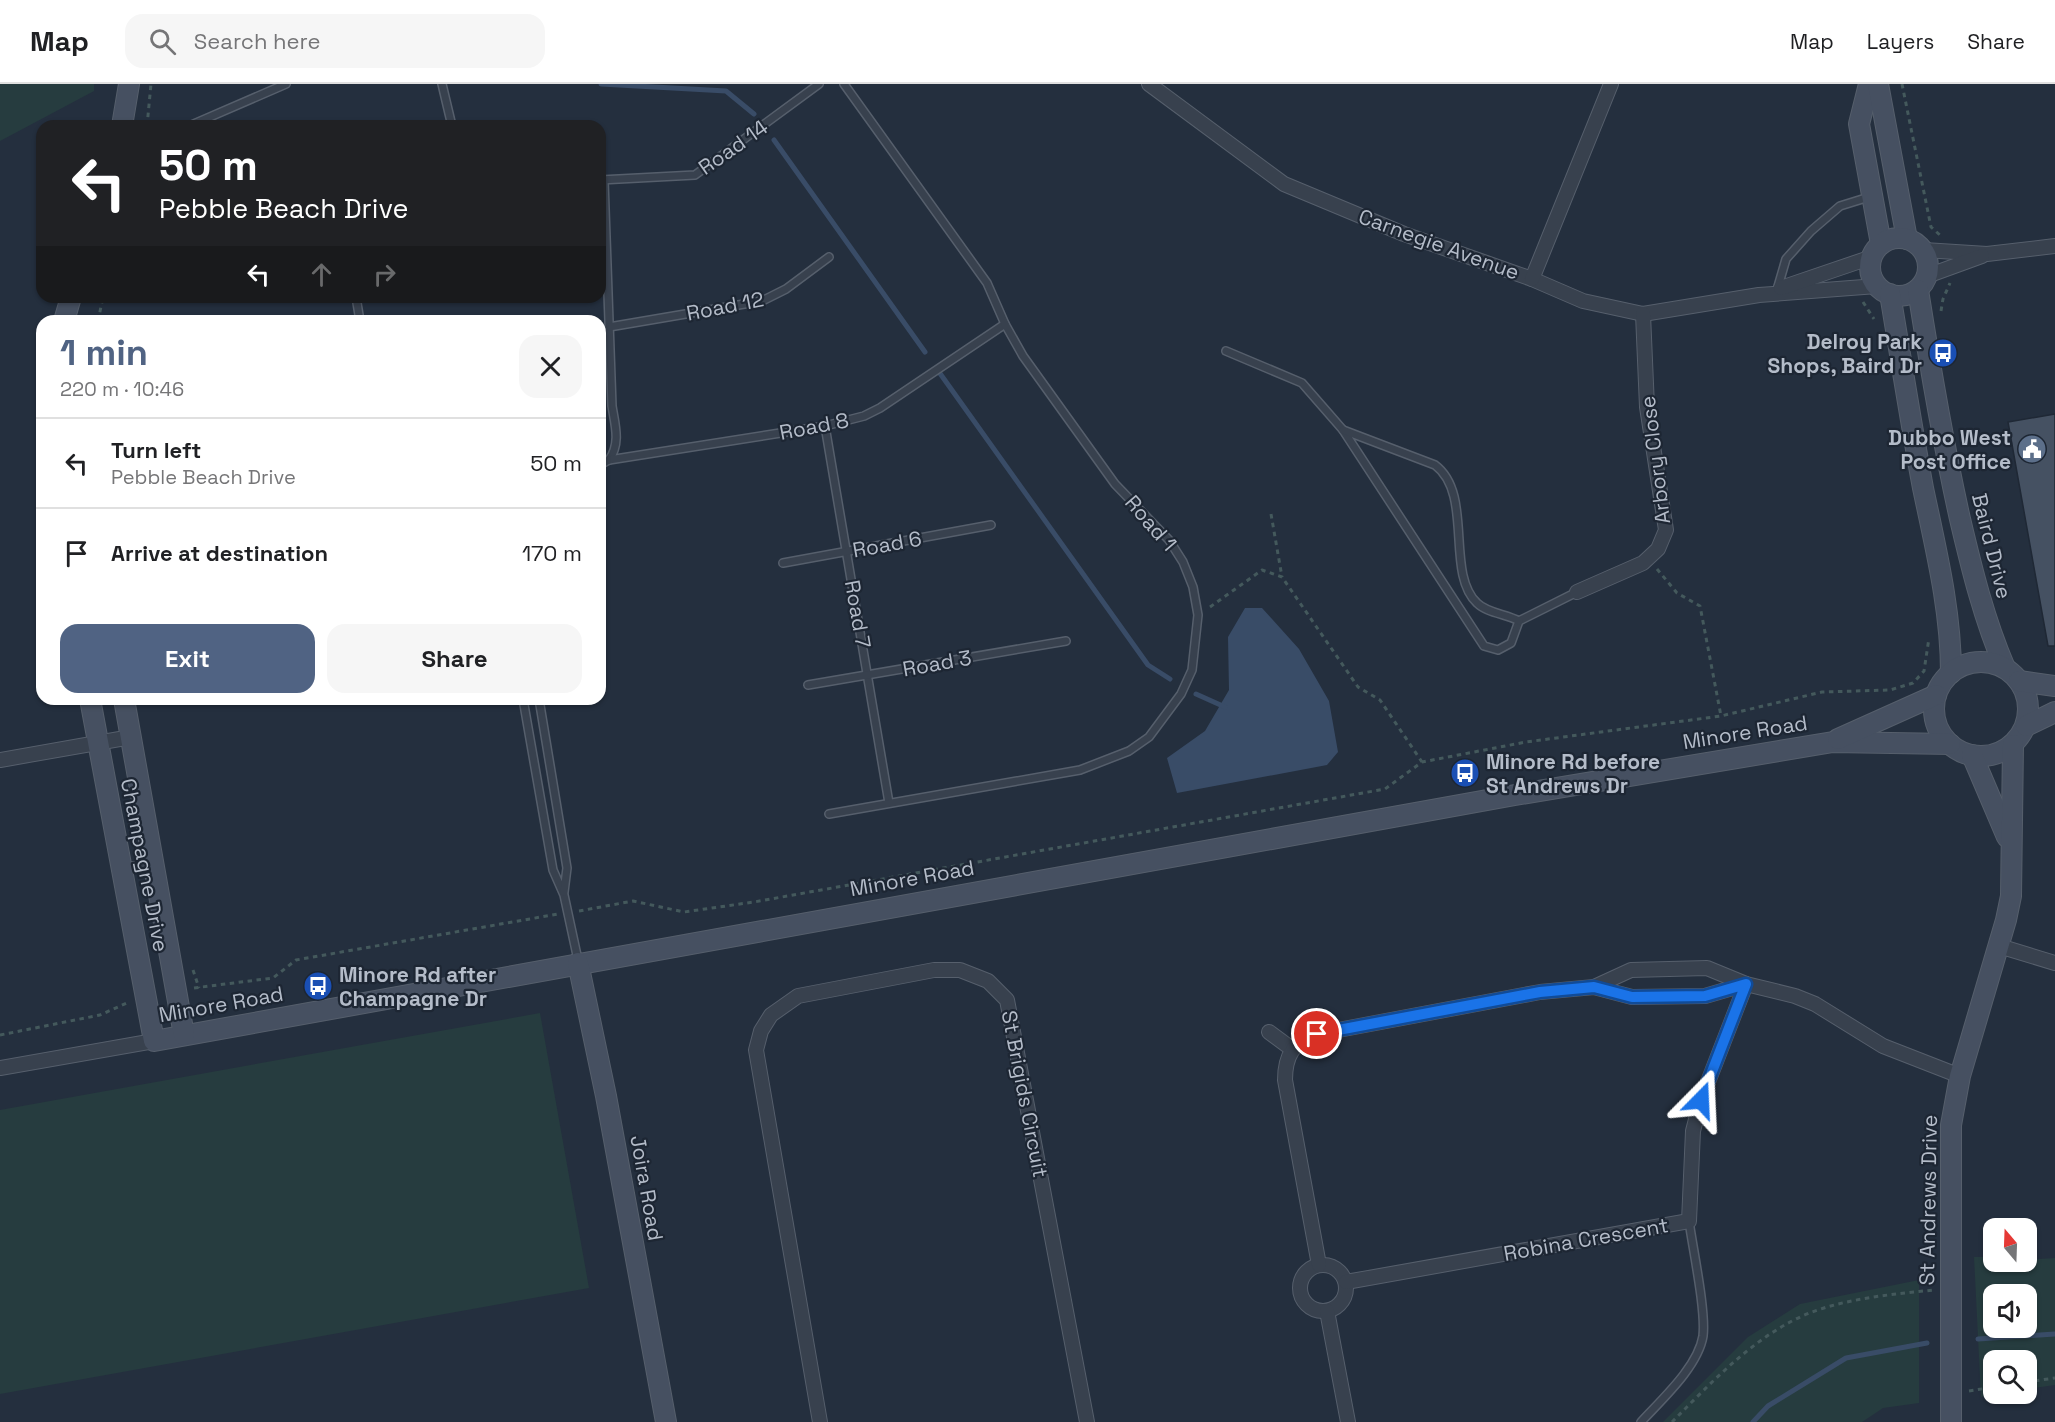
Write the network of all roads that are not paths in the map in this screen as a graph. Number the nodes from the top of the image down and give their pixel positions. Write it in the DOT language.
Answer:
graph roads {
  1 [pos="129,84"];
  2 [pos="286,84"];
  3 [pos="442,84"];
  4 [pos="819,84"];
  5 [pos="844,84"];
  6 [pos="1149,84"];
  7 [pos="1611,84"];
  8 [pos="1869,84"];
  9 [pos="1878,84"];
  10 [pos="123,120"];
  11 [pos="203,120"];
  12 [pos="451,120"];
  13 [pos="606,180"];
  14 [pos="1872,196"];
  15 [pos="1907,239"];
  16 [pos="2055,246"];
  17 [pos="1924,250"];
  18 [pos="1876,251"];
  19 [pos="829,257"];
  20 [pos="1960,258"];
  21 [pos="606,264"];
  22 [pos="1532,279"];
  23 [pos="1922,283"];
  24 [pos="1776,290"];
  25 [pos="1884,290"];
  26 [pos="1759,296"];
  27 [pos="1643,314"];
  28 [pos="1005,324"];
  29 [pos="609,327"];
  30 [pos="1226,351"];
  31 [pos="825,426"];
  32 [pos="1343,430"];
  33 [pos="609,459"];
  34 [pos="606,461"];
  35 [pos="991,525"];
  36 [pos="847,552"];
  37 [pos="783,563"];
  38 [pos="1577,592"];
  39 [pos="1519,621"];
  40 [pos="1066,641"];
  41 [pos="1951,673"];
  42 [pos="868,674"];
  43 [pos="2012,674"];
  44 [pos="808,685"];
  45 [pos="2055,686"];
  46 [pos="1936,695"];
  47 [pos="91,705"];
  48 [pos="125,705"];
  49 [pos="524,705"];
  50 [pos="539,705"];
  51 [pos="2055,712"];
  52 [pos="2026,726"];
  53 [pos="131,737"];
  54 [pos="97,742"];
  55 [pos="1833,742"];
  56 [pos="1950,744"];
  57 [pos="2013,745"];
  58 [pos="1972,755"];
  59 [pos="0,760"];
  60 [pos="889,803"];
  61 [pos="828,814"];
  62 [pos="560,824"];
  63 [pos="545,826"];
  64 [pos="2010,842"];
  65 [pos="153,862"];
  66 [pos="121,868"];
  67 [pos="564,895"];
  68 [pos="1999,946"];
  69 [pos="579,963"];
  70 [pos="2055,963"];
  71 [pos="1746,984"];
  72 [pos="1594,987"];
  73 [pos="1269,1032"];
  74 [pos="184,1035"];
  75 [pos="154,1041"];
  76 [pos="1292,1049"];
  77 [pos="0,1068"];
  78 [pos="1960,1076"];
  79 [pos="1689,1221"];
  80 [pos="1319,1265"];
  81 [pos="1346,1282"];
  82 [pos="1327,1311"];
  83 [pos="666,1422"];
  84 [pos="820,1422"];
  85 [pos="1088,1422"];
  86 [pos="1348,1422"];
  87 [pos="1641,1422"];
  88 [pos="1951,1422"];
  1 -- 10 [label="street"];
  2 -- 11 [label="lane"];
  3 -- 12 [label="lane"];
  4 -- 13 [label="lane, Road 14"];
  5 -- 28 [label="lane, Road 1"];
  6 -- 22 [label="street, Carnegie Avenue"];
  7 -- 22 [label="street"];
  8 -- 14 [label="street"];
  9 -- 15 [label="street"];
  14 -- 18 [label="street"];
  14 -- 24 [label="lane"];
  15 -- 17 [label="street"];
  15 -- 18 [label="street"];
  16 -- 20 [label="street"];
  17 -- 20 [label="street"];
  17 -- 23 [label="street"];
  18 -- 24 [label="street, Carnegie Avenue"];
  18 -- 25 [label="street"];
  19 -- 29 [label="lane, Road 12"];
  20 -- 23 [label="street"];
  21 -- 29 [label="lane"];
  22 -- 27 [label="street, Carnegie Avenue"];
  23 -- 25 [label="street"];
  23 -- 43 [label="street, Baird Drive"];
  24 -- 26 [label="street, Carnegie Avenue"];
  25 -- 26 [label="street, Carnegie Avenue"];
  25 -- 41 [label="street"];
  26 -- 27 [label="street, Carnegie Avenue"];
  27 -- 38 [label="street, Arbory Close"];
  28 -- 31 [label="lane, Road 8"];
  28 -- 60 [label="lane, Road 1"];
  29 -- 33 [label="lane"];
  30 -- 32 [label="lane"];
  31 -- 33 [label="lane, Road 8"];
  31 -- 36 [label="lane, Road 7"];
  32 -- 39 [label="lane"];
  32 -- 39 [label="lane"];
  33 -- 34 [label="lane, Road 8"];
  35 -- 36 [label="lane, Road 6"];
  36 -- 37 [label="lane, Road 6"];
  36 -- 42 [label="lane, Road 7"];
  38 -- 39 [label="lane"];
  40 -- 42 [label="lane, Road 3"];
  41 -- 43 [label="street"];
  41 -- 46 [label="street"];
  42 -- 44 [label="lane, Road 3"];
  42 -- 60 [label="lane, Road 7"];
  43 -- 45 [label="street"];
  43 -- 52 [label="street"];
  46 -- 55 [label="street, Minore Road"];
  46 -- 56 [label="street"];
  47 -- 54 [label="street, Champagne Drive"];
  48 -- 53 [label="street, Champagne Drive"];
  49 -- 63 [label="lane"];
  50 -- 62 [label="lane"];
  51 -- 52 [label="street"];
  52 -- 57 [label="street"];
  53 -- 54 [label="street"];
  53 -- 65 [label="street, Champagne Drive"];
  54 -- 59 [label="street"];
  54 -- 66 [label="street, Champagne Drive"];
  55 -- 56 [label="street, Minore Road"];
  55 -- 69 [label="street, Minore Road"];
  56 -- 58 [label="street"];
  57 -- 58 [label="street"];
  57 -- 64 [label="street, St Andrews Drive"];
  58 -- 64 [label="street, St Andrews Drive"];
  60 -- 61 [label="lane, Road 1"];
  62 -- 63 [label="lane"];
  62 -- 67 [label="lane"];
  63 -- 67 [label="lane"];
  64 -- 68 [label="street, St Andrews Drive"];
  65 -- 66 [label="lane"];
  65 -- 74 [label="street, Champagne Drive"];
  66 -- 75 [label="street, Champagne Drive"];
  67 -- 69 [label="lane"];
  68 -- 70 [label="street"];
  68 -- 78 [label="street, St Andrews Drive"];
  69 -- 74 [label="street, Minore Road"];
  69 -- 83 [label="street, Joira Road"];
  71 -- 72 [label="street"];
  71 -- 72 [label="street"];
  71 -- 78 [label="street"];
  71 -- 79 [label="street, Robina Crescent"];
  72 -- 76 [label="street"];
  73 -- 76 [label="street"];
  74 -- 75 [label="street, Minore Road"];
  75 -- 77 [label="street, Minore Road"];
  76 -- 80 [label="street"];
  78 -- 88 [label="street, St Andrews Drive"];
  79 -- 81 [label="street, Robina Crescent"];
  79 -- 87 [label="lane"];
  80 -- 81 [label="street"];
  80 -- 82 [label="street"];
  81 -- 82 [label="street"];
  82 -- 86 [label="street"];
  84 -- 85 [label="street, St Brigids Circuit"];
}
